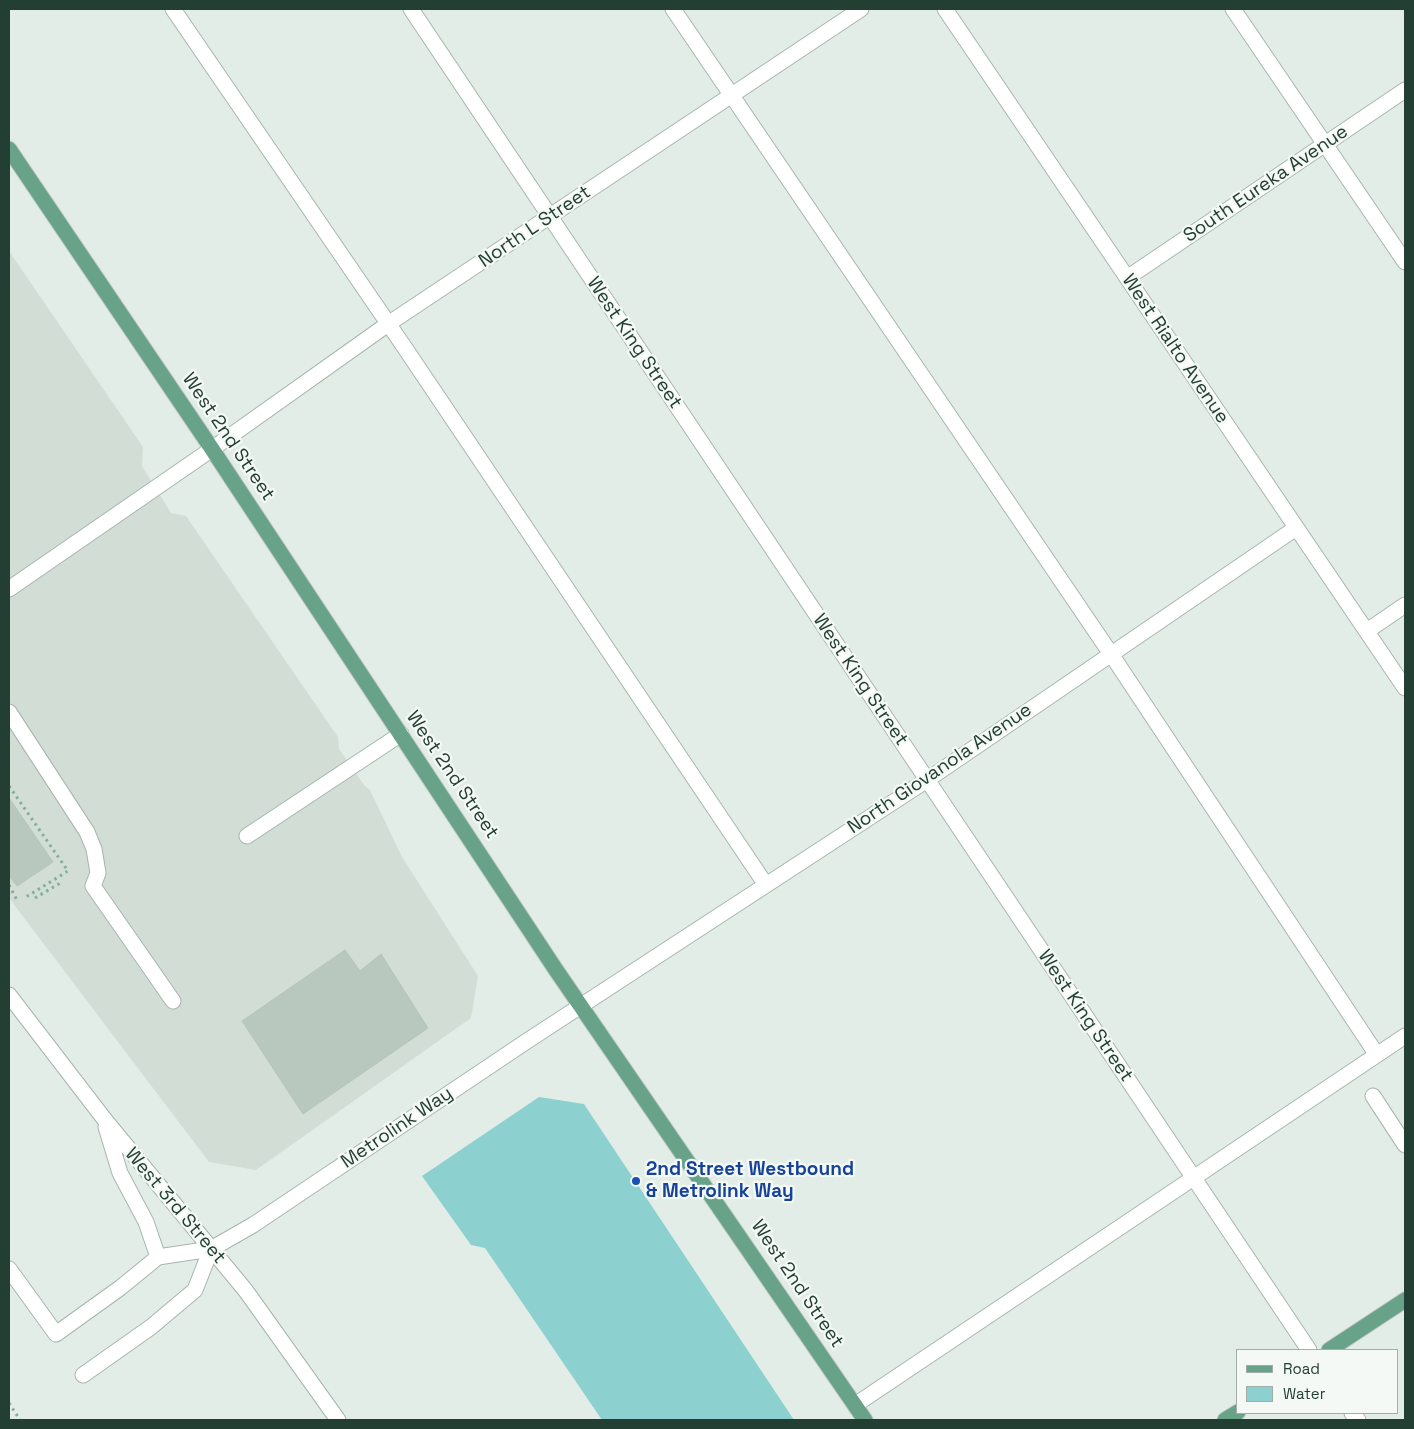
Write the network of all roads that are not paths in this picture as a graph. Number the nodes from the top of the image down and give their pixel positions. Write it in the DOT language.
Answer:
graph roads {
  1 [pos="172,9"];
  2 [pos="411,9"];
  3 [pos="672,9"];
  4 [pos="861,9"];
  5 [pos="945,9"];
  6 [pos="1233,9"];
  7 [pos="1405,90"];
  8 [pos="731,94"];
  9 [pos="1325,144"];
  10 [pos="9,149"];
  11 [pos="550,218"];
  12 [pos="1405,262"];
  13 [pos="1127,278"];
  14 [pos="388,324"];
  15 [pos="212,449"];
  16 [pos="1296,528"];
  17 [pos="9,589"];
  18 [pos="1405,605"];
  19 [pos="1367,631"];
  20 [pos="1111,654"];
  21 [pos="1405,688"];
  22 [pos="9,712"];
  23 [pos="401,734"];
  24 [pos="927,780"];
  25 [pos="247,836"];
  26 [pos="766,885"];
  27 [pos="9,995"];
  28 [pos="173,1001"];
  29 [pos="581,1006"];
  30 [pos="1405,1036"];
  31 [pos="1377,1056"];
  32 [pos="1373,1096"];
  33 [pos="105,1120"];
  34 [pos="1405,1145"];
  35 [pos="1193,1177"];
  36 [pos="211,1249"];
  37 [pos="158,1257"];
  38 [pos="9,1269"];
  39 [pos="1405,1300"];
  40 [pos="1308,1349"];
  41 [pos="1331,1349"];
  42 [pos="83,1375"];
  43 [pos="855,1405"];
  44 [pos="1236,1413"];
  45 [pos="338,1420"];
  46 [pos="866,1420"];
  47 [pos="1225,1420"];
  1 -- 14 [label="street"];
  2 -- 11 [label="street, West King Street"];
  3 -- 8 [label="street"];
  4 -- 8 [label="street, North L Street"];
  5 -- 13 [label="street, West Rialto Avenue"];
  6 -- 9 [label="street"];
  7 -- 9 [label="street, South Eureka Avenue"];
  8 -- 11 [label="street, North L Street"];
  8 -- 20 [label="street"];
  9 -- 12 [label="street"];
  9 -- 13 [label="street, South Eureka Avenue"];
  10 -- 15 [label="main road, West 2nd Street"];
  11 -- 14 [label="street, North L Street"];
  11 -- 24 [label="street, West King Street"];
  13 -- 16 [label="street, West Rialto Avenue"];
  14 -- 15 [label="street, North L Street"];
  14 -- 26 [label="street"];
  15 -- 17 [label="street, North L Street"];
  15 -- 23 [label="main road, West 2nd Street"];
  16 -- 19 [label="street, West Rialto Avenue"];
  16 -- 20 [label="street, North Giovanola Avenue"];
  18 -- 19 [label="street"];
  19 -- 21 [label="street, West Rialto Avenue"];
  20 -- 24 [label="street, North Giovanola Avenue"];
  20 -- 31 [label="street"];
  22 -- 28 [label="street"];
  23 -- 25 [label="street"];
  23 -- 29 [label="main road, West 2nd Street"];
  24 -- 26 [label="street, North Giovanola Avenue"];
  24 -- 35 [label="street, West King Street"];
  26 -- 29 [label="street, North Giovanola Avenue"];
  27 -- 33 [label="street, West 3rd Street"];
  29 -- 36 [label="street, Metrolink Way"];
  29 -- 43 [label="main road, West 2nd Street"];
  30 -- 31 [label="street"];
  31 -- 35 [label="street"];
  32 -- 34 [label="street"];
  33 -- 36 [label="street, West 3rd Street"];
  33 -- 37 [label="street"];
  35 -- 40 [label="street, West King Street"];
  35 -- 43 [label="street"];
  36 -- 37 [label="street, Metrolink Way"];
  36 -- 42 [label="street"];
  36 -- 45 [label="street, West 3rd Street"];
  37 -- 38 [label="street"];
  39 -- 41 [label="main road"];
  43 -- 46 [label="main road, West 2nd Street"];
  44 -- 47 [label="main road"];
}
